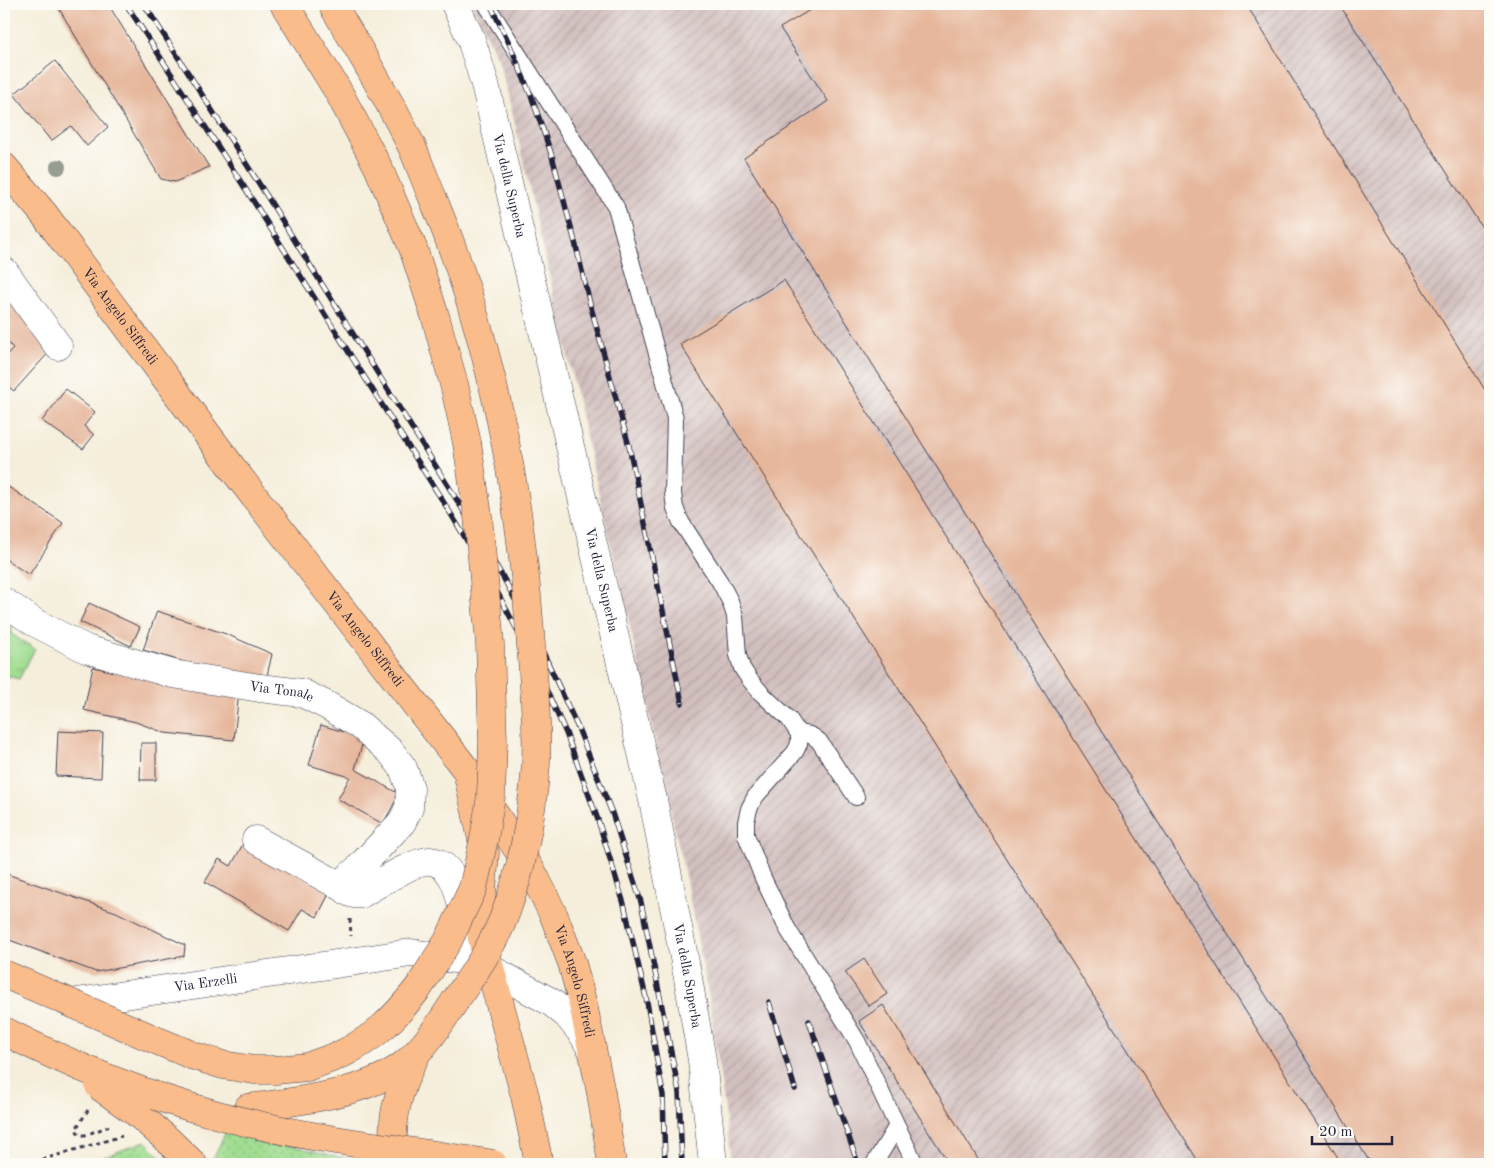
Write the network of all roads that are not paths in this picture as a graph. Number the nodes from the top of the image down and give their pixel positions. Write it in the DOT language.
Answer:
graph roads {
  1 [pos="284,4"];
  2 [pos="332,4"];
  3 [pos="346,4"];
  4 [pos="456,4"];
  5 [pos="486,4"];
  6 [pos="379,84"];
  7 [pos="4,168"];
  8 [pos="4,271"];
  9 [pos="58,346"];
  10 [pos="4,602"];
  11 [pos="799,734"];
  12 [pos="467,771"];
  13 [pos="856,797"];
  14 [pos="256,840"];
  15 [pos="346,890"];
  16 [pos="482,890"];
  17 [pos="464,912"];
  18 [pos="411,953"];
  19 [pos="479,965"];
  20 [pos="4,974"];
  21 [pos="4,1031"];
  22 [pos="4,1038"];
  23 [pos="420,1048"];
  24 [pos="592,1050"];
  25 [pos="90,1079"];
  26 [pos="897,1126"];
  27 [pos="193,1164"];
  28 [pos="394,1164"];
  29 [pos="493,1164"];
  30 [pos="539,1164"];
  31 [pos="612,1164"];
  32 [pos="713,1164"];
  33 [pos="874,1164"];
  34 [pos="915,1164"];
  1 -- 20 [label="main road, bridge"];
  2 -- 6 [label="main road, bridge"];
  3 -- 6 [label="main road, bridge"];
  4 -- 32 [label="street, Via della Superba"];
  5 -- 11 [label="lane"];
  6 -- 23 [label="main road, bridge"];
  7 -- 12 [label="main road, Via Angelo Siffredi"];
  8 -- 9 [label="street"];
  10 -- 15 [label="street, Via Tonale"];
  11 -- 13 [label="lane"];
  11 -- 26 [label="lane"];
  12 -- 16 [label="main road"];
  12 -- 24 [label="main road, Via Angelo Siffredi"];
  14 -- 15 [label="street"];
  15 -- 17 [label="street"];
  16 -- 17 [label="street, Via Erzelli"];
  16 -- 19 [label="main road"];
  17 -- 18 [label="street, Via Erzelli"];
  17 -- 19 [label="street"];
  18 -- 19 [label="street, Via Erzelli"];
  18 -- 20 [label="street, Via Erzelli"];
  19 -- 24 [label="street, Via Erzelli"];
  19 -- 30 [label="main road"];
  21 -- 29 [label="main road, bridge"];
  22 -- 25 [label="main road"];
  23 -- 25 [label="main road, bridge"];
  23 -- 28 [label="main road"];
  24 -- 31 [label="main road, Via Angelo Siffredi"];
  25 -- 27 [label="main road, bridge"];
  26 -- 33 [label="lane"];
  26 -- 34 [label="lane"];
}
